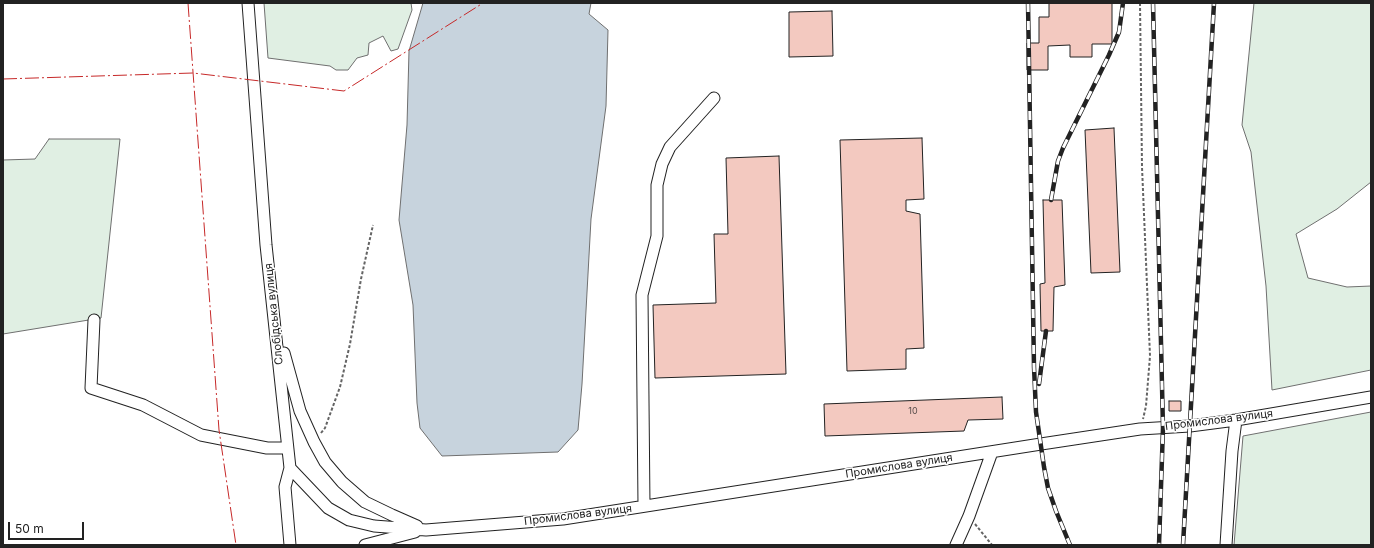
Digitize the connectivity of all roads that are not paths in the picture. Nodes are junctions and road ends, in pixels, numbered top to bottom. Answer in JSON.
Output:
{"nodes":[{"id":1,"x":248,"y":3,"type":"edge"},
{"id":2,"x":714,"y":98,"type":"dead end"},
{"id":3,"x":273,"y":308,"type":"junction"},
{"id":4,"x":94,"y":320,"type":"dead end"},
{"id":5,"x":1371,"y":397,"type":"edge"},
{"id":6,"x":1236,"y":420,"type":"junction"},
{"id":7,"x":287,"y":448,"type":"junction"},
{"id":8,"x":992,"y":452,"type":"junction"},
{"id":9,"x":290,"y":468,"type":"junction"},
{"id":10,"x":644,"y":506,"type":"junction"},
{"id":11,"x":426,"y":530,"type":"junction"},
{"id":12,"x":290,"y":545,"type":"edge"},
{"id":13,"x":365,"y":545,"type":"edge"},
{"id":14,"x":956,"y":545,"type":"edge"},
{"id":15,"x":1226,"y":545,"type":"edge"}],
"edges":[{"from":1,"to":3,"type":"street","name":"Слобідська вулиця"},
{"from":2,"to":10,"type":"street"},
{"from":3,"to":7,"type":"street","name":"Слобідська вулиця"},
{"from":3,"to":11,"type":"street"},
{"from":4,"to":7,"type":"street"},
{"from":5,"to":6,"type":"street","name":"Промислова вулиця"},
{"from":6,"to":8,"type":"street","name":"Промислова вулиця"},
{"from":6,"to":15,"type":"street"},
{"from":7,"to":9,"type":"street","name":"Слобідська вулиця"},
{"from":8,"to":10,"type":"street","name":"Промислова вулиця"},
{"from":8,"to":14,"type":"street"},
{"from":9,"to":11,"type":"street"},
{"from":9,"to":12,"type":"street"},
{"from":10,"to":11,"type":"street","name":"Промислова вулиця"},
{"from":11,"to":13,"type":"street"}]}
